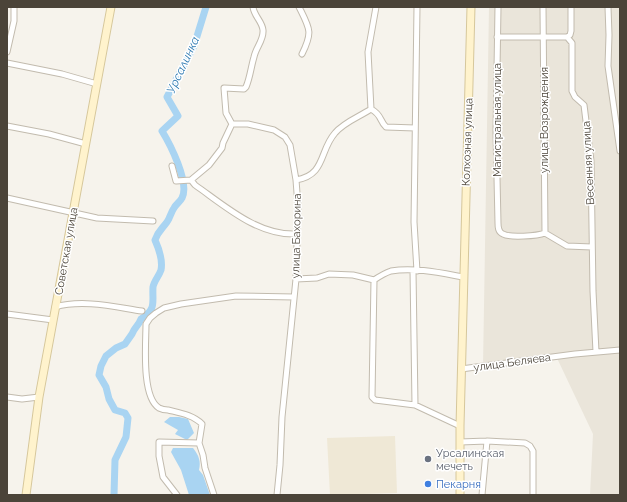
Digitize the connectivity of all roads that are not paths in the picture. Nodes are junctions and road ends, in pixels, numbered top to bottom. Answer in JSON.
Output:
{"nodes":[{"id":1,"x":14,"y":7,"type":"edge"},
{"id":2,"x":111,"y":7,"type":"edge"},
{"id":3,"x":253,"y":7,"type":"edge"},
{"id":4,"x":299,"y":7,"type":"edge"},
{"id":5,"x":376,"y":7,"type":"edge"},
{"id":6,"x":417,"y":7,"type":"edge"},
{"id":7,"x":470,"y":7,"type":"edge"},
{"id":8,"x":498,"y":7,"type":"edge"},
{"id":9,"x":543,"y":7,"type":"edge"},
{"id":10,"x":571,"y":7,"type":"edge"},
{"id":11,"x":608,"y":7,"type":"edge"},
{"id":12,"x":497,"y":37,"type":"junction"},
{"id":13,"x":543,"y":37,"type":"junction"},
{"id":14,"x":567,"y":37,"type":"junction"},
{"id":15,"x":7,"y":52,"type":"edge"},
{"id":16,"x":302,"y":54,"type":"dead end"},
{"id":17,"x":7,"y":63,"type":"edge"},
{"id":18,"x":97,"y":84,"type":"junction"},
{"id":19,"x":371,"y":109,"type":"junction"},
{"id":20,"x":618,"y":123,"type":"edge"},
{"id":21,"x":232,"y":124,"type":"junction"},
{"id":22,"x":7,"y":126,"type":"edge"},
{"id":23,"x":415,"y":128,"type":"junction"},
{"id":24,"x":86,"y":144,"type":"junction"},
{"id":25,"x":620,"y":151,"type":"edge"},
{"id":26,"x":172,"y":166,"type":"dead end"},
{"id":27,"x":191,"y":180,"type":"junction"},
{"id":28,"x":296,"y":180,"type":"junction"},
{"id":29,"x":7,"y":198,"type":"edge"},
{"id":30,"x":73,"y":212,"type":"junction"},
{"id":31,"x":153,"y":221,"type":"dead end"},
{"id":32,"x":297,"y":234,"type":"junction"},
{"id":33,"x":545,"y":234,"type":"junction"},
{"id":34,"x":592,"y":247,"type":"junction"},
{"id":35,"x":415,"y":271,"type":"junction"},
{"id":36,"x":463,"y":277,"type":"junction"},
{"id":37,"x":296,"y":279,"type":"junction"},
{"id":38,"x":374,"y":280,"type":"junction"},
{"id":39,"x":294,"y":297,"type":"junction"},
{"id":40,"x":55,"y":308,"type":"junction"},
{"id":41,"x":142,"y":311,"type":"dead end"},
{"id":42,"x":7,"y":314,"type":"edge"},
{"id":43,"x":52,"y":320,"type":"junction"},
{"id":44,"x":620,"y":350,"type":"edge"},
{"id":45,"x":596,"y":352,"type":"junction"},
{"id":46,"x":461,"y":369,"type":"junction"},
{"id":47,"x":7,"y":397,"type":"edge"},
{"id":48,"x":39,"y":397,"type":"junction"},
{"id":49,"x":415,"y":405,"type":"junction"},
{"id":50,"x":460,"y":426,"type":"junction"},
{"id":51,"x":487,"y":441,"type":"junction"},
{"id":52,"x":460,"y":442,"type":"junction"},
{"id":53,"x":199,"y":443,"type":"junction"},
{"id":54,"x":26,"y":495,"type":"edge"},
{"id":55,"x":177,"y":495,"type":"edge"},
{"id":56,"x":214,"y":495,"type":"edge"},
{"id":57,"x":277,"y":495,"type":"edge"},
{"id":58,"x":460,"y":495,"type":"edge"},
{"id":59,"x":482,"y":495,"type":"edge"},
{"id":60,"x":533,"y":495,"type":"edge"}],
"edges":[{"from":1,"to":15,"type":"street"},
{"from":2,"to":18,"type":"street","name":"Советская улица"},
{"from":3,"to":21,"type":"street"},
{"from":4,"to":16,"type":"street"},
{"from":5,"to":19,"type":"street"},
{"from":6,"to":23,"type":"street"},
{"from":7,"to":36,"type":"street","name":"Колхозная улица"},
{"from":8,"to":12,"type":"street","name":"Магистральная улица"},
{"from":9,"to":13,"type":"street","name":"улица Возрождения"},
{"from":10,"to":14,"type":"street"},
{"from":11,"to":20,"type":"street"},
{"from":12,"to":13,"type":"street"},
{"from":12,"to":33,"type":"street","name":"Магистральная улица"},
{"from":13,"to":14,"type":"street"},
{"from":13,"to":33,"type":"street","name":"улица Возрождения"},
{"from":14,"to":34,"type":"street","name":"Весенняя улица"},
{"from":17,"to":18,"type":"street"},
{"from":18,"to":24,"type":"street","name":"Советская улица"},
{"from":19,"to":23,"type":"street"},
{"from":19,"to":28,"type":"street"},
{"from":20,"to":25,"type":"street"},
{"from":21,"to":27,"type":"street"},
{"from":21,"to":28,"type":"street","name":"улица Бахорина"},
{"from":22,"to":24,"type":"street"},
{"from":23,"to":35,"type":"street"},
{"from":24,"to":30,"type":"street","name":"Советская улица"},
{"from":26,"to":27,"type":"street"},
{"from":27,"to":32,"type":"street"},
{"from":28,"to":32,"type":"street","name":"улица Бахорина"},
{"from":29,"to":30,"type":"street"},
{"from":30,"to":31,"type":"street"},
{"from":30,"to":40,"type":"street","name":"Советская улица"},
{"from":32,"to":37,"type":"street","name":"улица Бахорина"},
{"from":33,"to":34,"type":"street"},
{"from":34,"to":45,"type":"street","name":"Весенняя улица"},
{"from":35,"to":36,"type":"street"},
{"from":35,"to":38,"type":"street"},
{"from":35,"to":49,"type":"street"},
{"from":36,"to":46,"type":"street","name":"Колхозная улица"},
{"from":37,"to":38,"type":"street"},
{"from":37,"to":39,"type":"street","name":"улица Бахорина"},
{"from":38,"to":49,"type":"street"},
{"from":39,"to":53,"type":"street"},
{"from":39,"to":57,"type":"street","name":"улица Бахорина"},
{"from":40,"to":41,"type":"street"},
{"from":40,"to":43,"type":"street","name":"Советская улица"},
{"from":42,"to":43,"type":"street"},
{"from":43,"to":48,"type":"street","name":"Советская улица"},
{"from":44,"to":45,"type":"street","name":"улица Беляева"},
{"from":45,"to":46,"type":"street","name":"улица Беляева"},
{"from":46,"to":50,"type":"street","name":"Колхозная улица"},
{"from":47,"to":48,"type":"street"},
{"from":48,"to":54,"type":"street","name":"Советская улица"},
{"from":49,"to":50,"type":"street"},
{"from":50,"to":52,"type":"street","name":"Колхозная улица"},
{"from":51,"to":52,"type":"street"},
{"from":51,"to":59,"type":"street"},
{"from":51,"to":60,"type":"street"},
{"from":52,"to":58,"type":"street","name":"Колхозная улица"},
{"from":53,"to":55,"type":"street"},
{"from":53,"to":56,"type":"street"}]}
